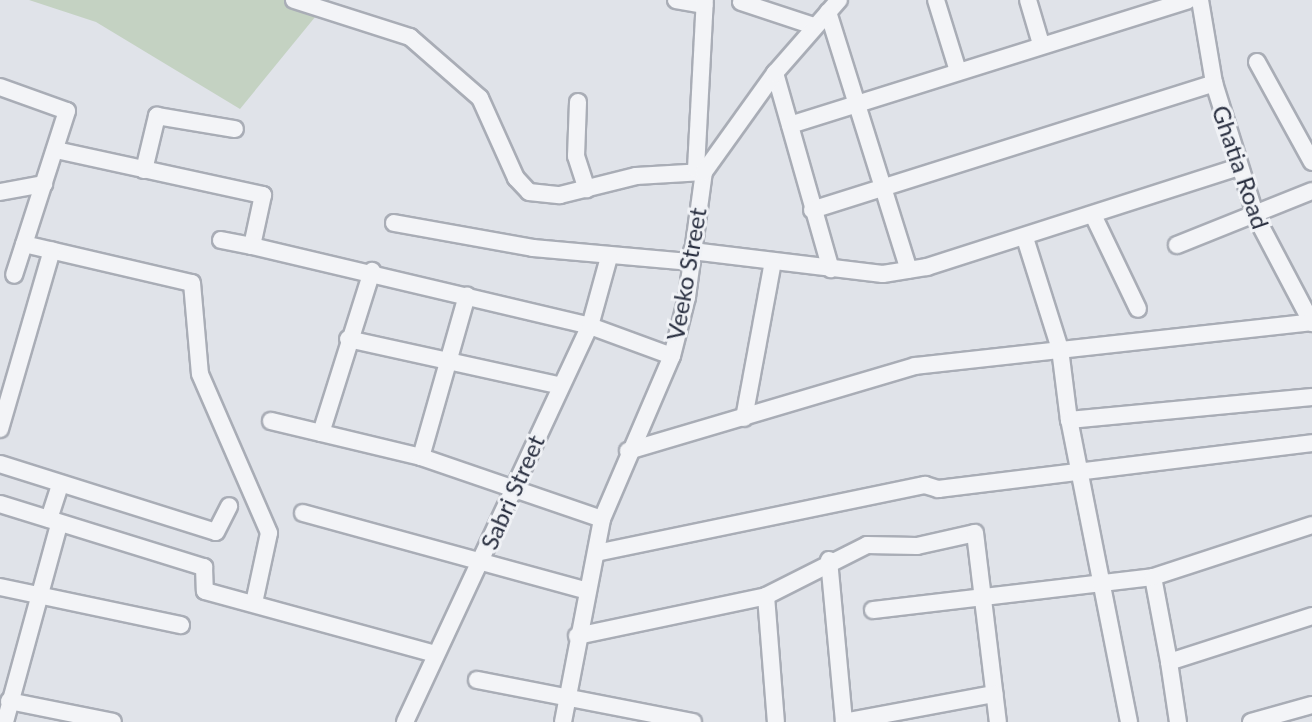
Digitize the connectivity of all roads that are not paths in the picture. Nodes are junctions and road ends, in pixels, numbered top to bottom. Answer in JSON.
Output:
{"nodes":[{"id":1,"x":294,"y":0,"type":"edge"},
{"id":2,"x":676,"y":0,"type":"edge"},
{"id":3,"x":936,"y":0,"type":"edge"},
{"id":4,"x":1028,"y":0,"type":"edge"},
{"id":5,"x":1188,"y":0,"type":"edge"},
{"id":6,"x":1200,"y":0,"type":"edge"},
{"id":7,"x":741,"y":2,"type":"dead end"},
{"id":8,"x":705,"y":3,"type":"edge"},
{"id":9,"x":834,"y":6,"type":"edge"},
{"id":10,"x":814,"y":26,"type":"junction"},
{"id":11,"x":1041,"y":44,"type":"junction"},
{"id":12,"x":1257,"y":62,"type":"dead end"},
{"id":13,"x":958,"y":71,"type":"junction"},
{"id":14,"x":775,"y":73,"type":"junction"},
{"id":15,"x":1214,"y":83,"type":"junction"},
{"id":16,"x":0,"y":87,"type":"edge"},
{"id":17,"x":578,"y":102,"type":"dead end"},
{"id":18,"x":859,"y":102,"type":"junction"},
{"id":19,"x":790,"y":125,"type":"junction"},
{"id":20,"x":235,"y":129,"type":"dead end"},
{"id":21,"x":56,"y":150,"type":"junction"},
{"id":22,"x":1312,"y":162,"type":"edge"},
{"id":23,"x":1239,"y":167,"type":"junction"},
{"id":24,"x":144,"y":170,"type":"junction"},
{"id":25,"x":700,"y":170,"type":"junction"},
{"id":26,"x":44,"y":184,"type":"junction"},
{"id":27,"x":883,"y":187,"type":"junction"},
{"id":28,"x":587,"y":189,"type":"junction"},
{"id":29,"x":1312,"y":191,"type":"edge"},
{"id":30,"x":0,"y":192,"type":"edge"},
{"id":31,"x":812,"y":210,"type":"junction"},
{"id":32,"x":1093,"y":215,"type":"junction"},
{"id":33,"x":1256,"y":217,"type":"junction"},
{"id":34,"x":394,"y":223,"type":"dead end"},
{"id":35,"x":1025,"y":238,"type":"junction"},
{"id":36,"x":221,"y":240,"type":"dead end"},
{"id":37,"x":24,"y":244,"type":"junction"},
{"id":38,"x":1177,"y":245,"type":"dead end"},
{"id":39,"x":252,"y":246,"type":"junction"},
{"id":40,"x":52,"y":250,"type":"junction"},
{"id":41,"x":609,"y":257,"type":"junction"},
{"id":42,"x":691,"y":257,"type":"junction"},
{"id":43,"x":773,"y":262,"type":"junction"},
{"id":44,"x":831,"y":269,"type":"junction"},
{"id":45,"x":909,"y":270,"type":"junction"},
{"id":46,"x":372,"y":271,"type":"junction"},
{"id":47,"x":14,"y":275,"type":"dead end"},
{"id":48,"x":467,"y":295,"type":"junction"},
{"id":49,"x":1138,"y":309,"type":"dead end"},
{"id":50,"x":1312,"y":323,"type":"edge"},
{"id":51,"x":590,"y":326,"type":"junction"},
{"id":52,"x":348,"y":339,"type":"junction"},
{"id":53,"x":1060,"y":349,"type":"junction"},
{"id":54,"x":672,"y":356,"type":"junction"},
{"id":55,"x":448,"y":363,"type":"junction"},
{"id":56,"x":558,"y":385,"type":"junction"},
{"id":57,"x":1312,"y":397,"type":"edge"},
{"id":58,"x":744,"y":418,"type":"junction"},
{"id":59,"x":1069,"y":420,"type":"junction"},
{"id":60,"x":271,"y":421,"type":"dead end"},
{"id":61,"x":0,"y":429,"type":"edge"},
{"id":62,"x":321,"y":433,"type":"junction"},
{"id":63,"x":1312,"y":443,"type":"edge"},
{"id":64,"x":628,"y":451,"type":"junction"},
{"id":65,"x":421,"y":457,"type":"junction"},
{"id":66,"x":0,"y":464,"type":"edge"},
{"id":67,"x":1078,"y":471,"type":"junction"},
{"id":68,"x":60,"y":486,"type":"junction"},
{"id":69,"x":515,"y":487,"type":"junction"},
{"id":70,"x":0,"y":504,"type":"edge"},
{"id":71,"x":229,"y":506,"type":"dead end"},
{"id":72,"x":303,"y":513,"type":"dead end"},
{"id":73,"x":602,"y":519,"type":"junction"},
{"id":74,"x":54,"y":521,"type":"junction"},
{"id":75,"x":1312,"y":525,"type":"edge"},
{"id":76,"x":596,"y":553,"type":"junction"},
{"id":77,"x":482,"y":558,"type":"junction"},
{"id":78,"x":829,"y":560,"type":"junction"},
{"id":79,"x":1153,"y":577,"type":"junction"},
{"id":80,"x":1104,"y":586,"type":"junction"},
{"id":81,"x":0,"y":587,"type":"edge"},
{"id":82,"x":41,"y":591,"type":"junction"},
{"id":83,"x":588,"y":591,"type":"junction"},
{"id":84,"x":766,"y":596,"type":"junction"},
{"id":85,"x":984,"y":601,"type":"junction"},
{"id":86,"x":254,"y":603,"type":"junction"},
{"id":87,"x":873,"y":610,"type":"dead end"},
{"id":88,"x":1312,"y":616,"type":"edge"},
{"id":89,"x":181,"y":625,"type":"dead end"},
{"id":90,"x":577,"y":636,"type":"junction"},
{"id":91,"x":431,"y":653,"type":"junction"},
{"id":92,"x":1169,"y":662,"type":"junction"},
{"id":93,"x":477,"y":680,"type":"dead end"},
{"id":94,"x":994,"y":694,"type":"junction"},
{"id":95,"x":567,"y":699,"type":"junction"},
{"id":96,"x":9,"y":701,"type":"junction"},
{"id":97,"x":1312,"y":705,"type":"edge"},
{"id":98,"x":5,"y":722,"type":"edge"},
{"id":99,"x":113,"y":722,"type":"edge"},
{"id":100,"x":405,"y":722,"type":"edge"},
{"id":101,"x":563,"y":722,"type":"edge"},
{"id":102,"x":693,"y":722,"type":"edge"},
{"id":103,"x":776,"y":722,"type":"edge"},
{"id":104,"x":844,"y":722,"type":"edge"},
{"id":105,"x":998,"y":722,"type":"edge"},
{"id":106,"x":1129,"y":722,"type":"edge"},
{"id":107,"x":1178,"y":722,"type":"edge"},
{"id":108,"x":1254,"y":722,"type":"edge"}],
"edges":[{"from":1,"to":28,"type":"street"},
{"from":2,"to":8,"type":"street"},
{"from":3,"to":13,"type":"street"},
{"from":4,"to":11,"type":"street"},
{"from":5,"to":11,"type":"street"},
{"from":6,"to":15,"type":"street","name":"Ghatia Road"},
{"from":7,"to":10,"type":"street"},
{"from":8,"to":25,"type":"street"},
{"from":9,"to":10,"type":"street","name":"Veeko Street"},
{"from":9,"to":18,"type":"street"},
{"from":10,"to":14,"type":"street","name":"Veeko Street"},
{"from":11,"to":13,"type":"street"},
{"from":12,"to":22,"type":"street"},
{"from":13,"to":18,"type":"street"},
{"from":14,"to":19,"type":"street"},
{"from":14,"to":25,"type":"street","name":"Veeko Street"},
{"from":15,"to":23,"type":"street","name":"Ghatia Road"},
{"from":15,"to":27,"type":"street"},
{"from":16,"to":21,"type":"street"},
{"from":17,"to":28,"type":"street"},
{"from":18,"to":19,"type":"street"},
{"from":18,"to":27,"type":"street"},
{"from":19,"to":31,"type":"street"},
{"from":20,"to":24,"type":"street"},
{"from":21,"to":24,"type":"street"},
{"from":21,"to":26,"type":"street"},
{"from":23,"to":32,"type":"street"},
{"from":23,"to":33,"type":"street","name":"Ghatia Road"},
{"from":24,"to":39,"type":"street"},
{"from":25,"to":28,"type":"street"},
{"from":25,"to":42,"type":"street","name":"Veeko Street"},
{"from":26,"to":30,"type":"street"},
{"from":26,"to":37,"type":"street"},
{"from":27,"to":31,"type":"street"},
{"from":27,"to":45,"type":"street"},
{"from":29,"to":33,"type":"street"},
{"from":31,"to":44,"type":"street"},
{"from":32,"to":35,"type":"street"},
{"from":32,"to":49,"type":"street"},
{"from":33,"to":38,"type":"street"},
{"from":33,"to":50,"type":"street","name":"Ghatia Road"},
{"from":34,"to":41,"type":"street"},
{"from":35,"to":45,"type":"street"},
{"from":35,"to":53,"type":"street"},
{"from":36,"to":39,"type":"street"},
{"from":37,"to":40,"type":"street"},
{"from":37,"to":47,"type":"street"},
{"from":39,"to":46,"type":"street"},
{"from":40,"to":61,"type":"street"},
{"from":40,"to":86,"type":"street"},
{"from":41,"to":42,"type":"street"},
{"from":41,"to":51,"type":"street","name":"Sabri Street"},
{"from":42,"to":43,"type":"street"},
{"from":42,"to":54,"type":"street","name":"Veeko Street"},
{"from":43,"to":44,"type":"street"},
{"from":43,"to":58,"type":"street"},
{"from":44,"to":45,"type":"street"},
{"from":46,"to":48,"type":"street"},
{"from":46,"to":52,"type":"street"},
{"from":48,"to":51,"type":"street"},
{"from":48,"to":55,"type":"street"},
{"from":50,"to":53,"type":"street"},
{"from":51,"to":54,"type":"street"},
{"from":51,"to":56,"type":"street","name":"Sabri Street"},
{"from":52,"to":55,"type":"street"},
{"from":52,"to":62,"type":"street"},
{"from":53,"to":58,"type":"street"},
{"from":53,"to":59,"type":"street"},
{"from":54,"to":64,"type":"street","name":"Veeko Street"},
{"from":55,"to":56,"type":"street"},
{"from":55,"to":65,"type":"street"},
{"from":56,"to":69,"type":"street","name":"Sabri Street"},
{"from":57,"to":59,"type":"street"},
{"from":58,"to":64,"type":"street"},
{"from":59,"to":67,"type":"street"},
{"from":60,"to":62,"type":"street"},
{"from":62,"to":65,"type":"street"},
{"from":63,"to":67,"type":"street"},
{"from":64,"to":73,"type":"street","name":"Veeko Street"},
{"from":65,"to":69,"type":"street"},
{"from":66,"to":68,"type":"street"},
{"from":67,"to":76,"type":"street"},
{"from":67,"to":80,"type":"street"},
{"from":68,"to":71,"type":"street"},
{"from":68,"to":74,"type":"street"},
{"from":69,"to":73,"type":"street"},
{"from":69,"to":77,"type":"street","name":"Sabri Street"},
{"from":70,"to":74,"type":"street"},
{"from":72,"to":77,"type":"street"},
{"from":73,"to":76,"type":"street","name":"Veeko Street"},
{"from":74,"to":82,"type":"street"},
{"from":74,"to":86,"type":"street"},
{"from":75,"to":79,"type":"street"},
{"from":76,"to":83,"type":"street","name":"Veeko Street"},
{"from":77,"to":83,"type":"street"},
{"from":77,"to":91,"type":"street","name":"Sabri Street"},
{"from":78,"to":84,"type":"street"},
{"from":78,"to":85,"type":"street"},
{"from":78,"to":104,"type":"street"},
{"from":79,"to":80,"type":"street"},
{"from":79,"to":92,"type":"street"},
{"from":80,"to":85,"type":"street"},
{"from":80,"to":106,"type":"street"},
{"from":81,"to":82,"type":"street"},
{"from":82,"to":89,"type":"street"},
{"from":82,"to":96,"type":"street"},
{"from":83,"to":90,"type":"street","name":"Veeko Street"},
{"from":84,"to":90,"type":"street"},
{"from":84,"to":103,"type":"street"},
{"from":85,"to":87,"type":"street"},
{"from":85,"to":94,"type":"street"},
{"from":86,"to":91,"type":"street"},
{"from":88,"to":92,"type":"street"},
{"from":90,"to":95,"type":"street","name":"Veeko Street"},
{"from":91,"to":100,"type":"street","name":"Sabri Street"},
{"from":92,"to":107,"type":"street"},
{"from":93,"to":95,"type":"street"},
{"from":94,"to":104,"type":"street"},
{"from":94,"to":105,"type":"street"},
{"from":95,"to":101,"type":"street","name":"Veeko Street"},
{"from":95,"to":102,"type":"street"},
{"from":96,"to":98,"type":"street"},
{"from":96,"to":99,"type":"street"},
{"from":97,"to":108,"type":"street"}]}
